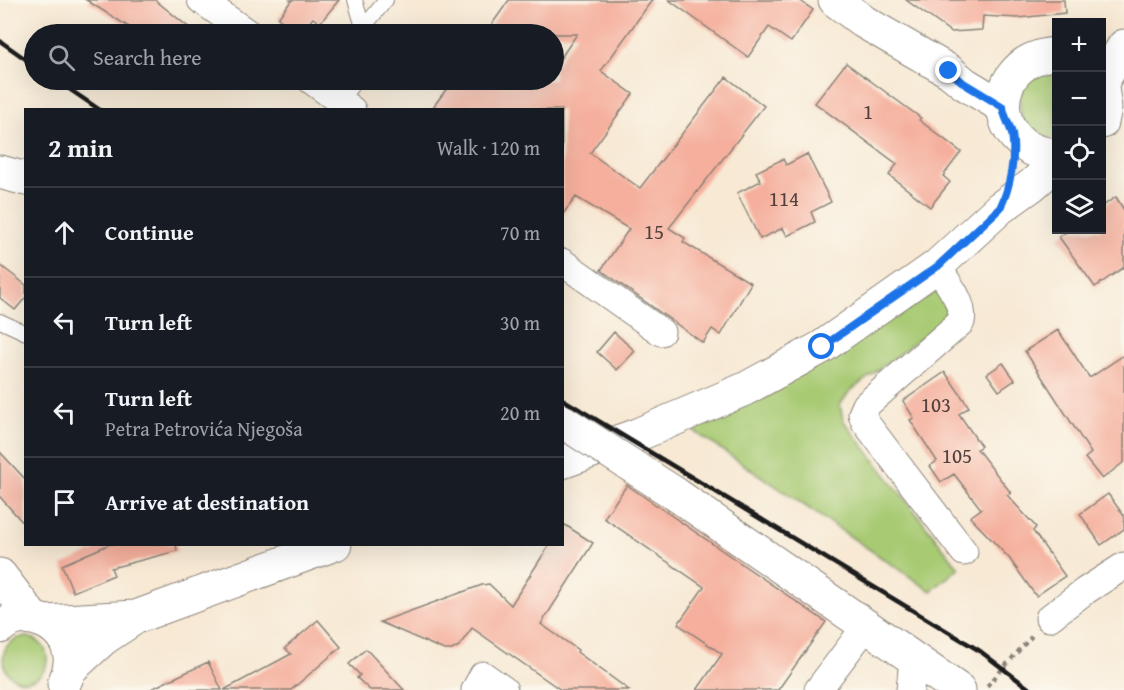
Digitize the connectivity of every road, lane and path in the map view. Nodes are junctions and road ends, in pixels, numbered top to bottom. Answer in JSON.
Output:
{"nodes":[{"id":1,"x":201,"y":0,"type":"edge"},
{"id":2,"x":355,"y":0,"type":"edge"},
{"id":3,"x":386,"y":0,"type":"edge"},
{"id":4,"x":835,"y":0,"type":"edge"},
{"id":5,"x":235,"y":24,"type":"edge"},
{"id":6,"x":363,"y":24,"type":"edge"},
{"id":7,"x":370,"y":24,"type":"edge"},
{"id":8,"x":1124,"y":27,"type":"edge"},
{"id":9,"x":1106,"y":36,"type":"edge"},
{"id":10,"x":1124,"y":45,"type":"edge"},
{"id":11,"x":1041,"y":58,"type":"edge"},
{"id":12,"x":949,"y":71,"type":"junction"},
{"id":13,"x":1106,"y":74,"type":"edge"},
{"id":14,"x":1106,"y":89,"type":"edge"},
{"id":15,"x":325,"y":90,"type":"edge"},
{"id":16,"x":352,"y":90,"type":"edge"},
{"id":17,"x":1124,"y":91,"type":"edge"},
{"id":18,"x":346,"y":105,"type":"edge"},
{"id":19,"x":1007,"y":120,"type":"junction"},
{"id":20,"x":1124,"y":122,"type":"edge"},
{"id":21,"x":1106,"y":127,"type":"edge"},
{"id":22,"x":1052,"y":155,"type":"edge"},
{"id":23,"x":1052,"y":168,"type":"edge"},
{"id":24,"x":0,"y":172,"type":"edge"},
{"id":25,"x":24,"y":178,"type":"edge"},
{"id":26,"x":1000,"y":208,"type":"junction"},
{"id":27,"x":564,"y":263,"type":"edge"},
{"id":28,"x":938,"y":266,"type":"junction"},
{"id":29,"x":0,"y":321,"type":"edge"},
{"id":30,"x":24,"y":332,"type":"edge"},
{"id":31,"x":661,"y":332,"type":"dead end"},
{"id":32,"x":564,"y":422,"type":"edge"},
{"id":33,"x":564,"y":461,"type":"edge"},
{"id":34,"x":330,"y":546,"type":"edge"},
{"id":35,"x":964,"y":552,"type":"dead end"},
{"id":36,"x":1124,"y":566,"type":"edge"},
{"id":37,"x":0,"y":575,"type":"edge"},
{"id":38,"x":136,"y":617,"type":"junction"},
{"id":39,"x":1049,"y":618,"type":"joint"},
{"id":40,"x":40,"y":620,"type":"junction"},
{"id":41,"x":867,"y":626,"type":"junction"},
{"id":42,"x":0,"y":627,"type":"edge"},
{"id":43,"x":912,"y":675,"type":"edge"},
{"id":44,"x":64,"y":680,"type":"edge"},
{"id":45,"x":479,"y":682,"type":"edge"},
{"id":46,"x":955,"y":687,"type":"edge"},
{"id":47,"x":504,"y":690,"type":"edge"},
{"id":48,"x":818,"y":690,"type":"edge"},
{"id":49,"x":984,"y":690,"type":"edge"}],
"edges":[{"from":1,"to":5,"type":"street"},
{"from":2,"to":6,"type":"lane"},
{"from":3,"to":7,"type":"lane"},
{"from":4,"to":12,"type":"main road"},
{"from":8,"to":9,"type":"main road"},
{"from":10,"to":13,"type":"main road"},
{"from":11,"to":12,"type":"main road"},
{"from":11,"to":19,"type":"main road"},
{"from":12,"to":19,"type":"main road"},
{"from":14,"to":17,"type":"street"},
{"from":15,"to":18,"type":"street"},
{"from":16,"to":18,"type":"lane"},
{"from":19,"to":22,"type":"main road"},
{"from":19,"to":26,"type":"main road"},
{"from":20,"to":21,"type":"street"},
{"from":23,"to":26,"type":"main road"},
{"from":24,"to":25,"type":"main road"},
{"from":26,"to":28,"type":"main road"},
{"from":27,"to":31,"type":"street"},
{"from":28,"to":33,"type":"main road"},
{"from":28,"to":35,"type":"street"},
{"from":29,"to":30,"type":"lane"},
{"from":32,"to":41,"type":"main road","bridge":true},
{"from":34,"to":38,"type":"main road"},
{"from":36,"to":39,"type":"street"},
{"from":37,"to":40,"type":"main road"},
{"from":38,"to":40,"type":"main road"},
{"from":38,"to":44,"type":"main road"},
{"from":39,"to":49,"type":"path"},
{"from":40,"to":42,"type":"main road"},
{"from":40,"to":44,"type":"main road"},
{"from":41,"to":43,"type":"main road"},
{"from":41,"to":48,"type":"street"},
{"from":43,"to":46,"type":"main road"},
{"from":45,"to":47,"type":"street"}]}
